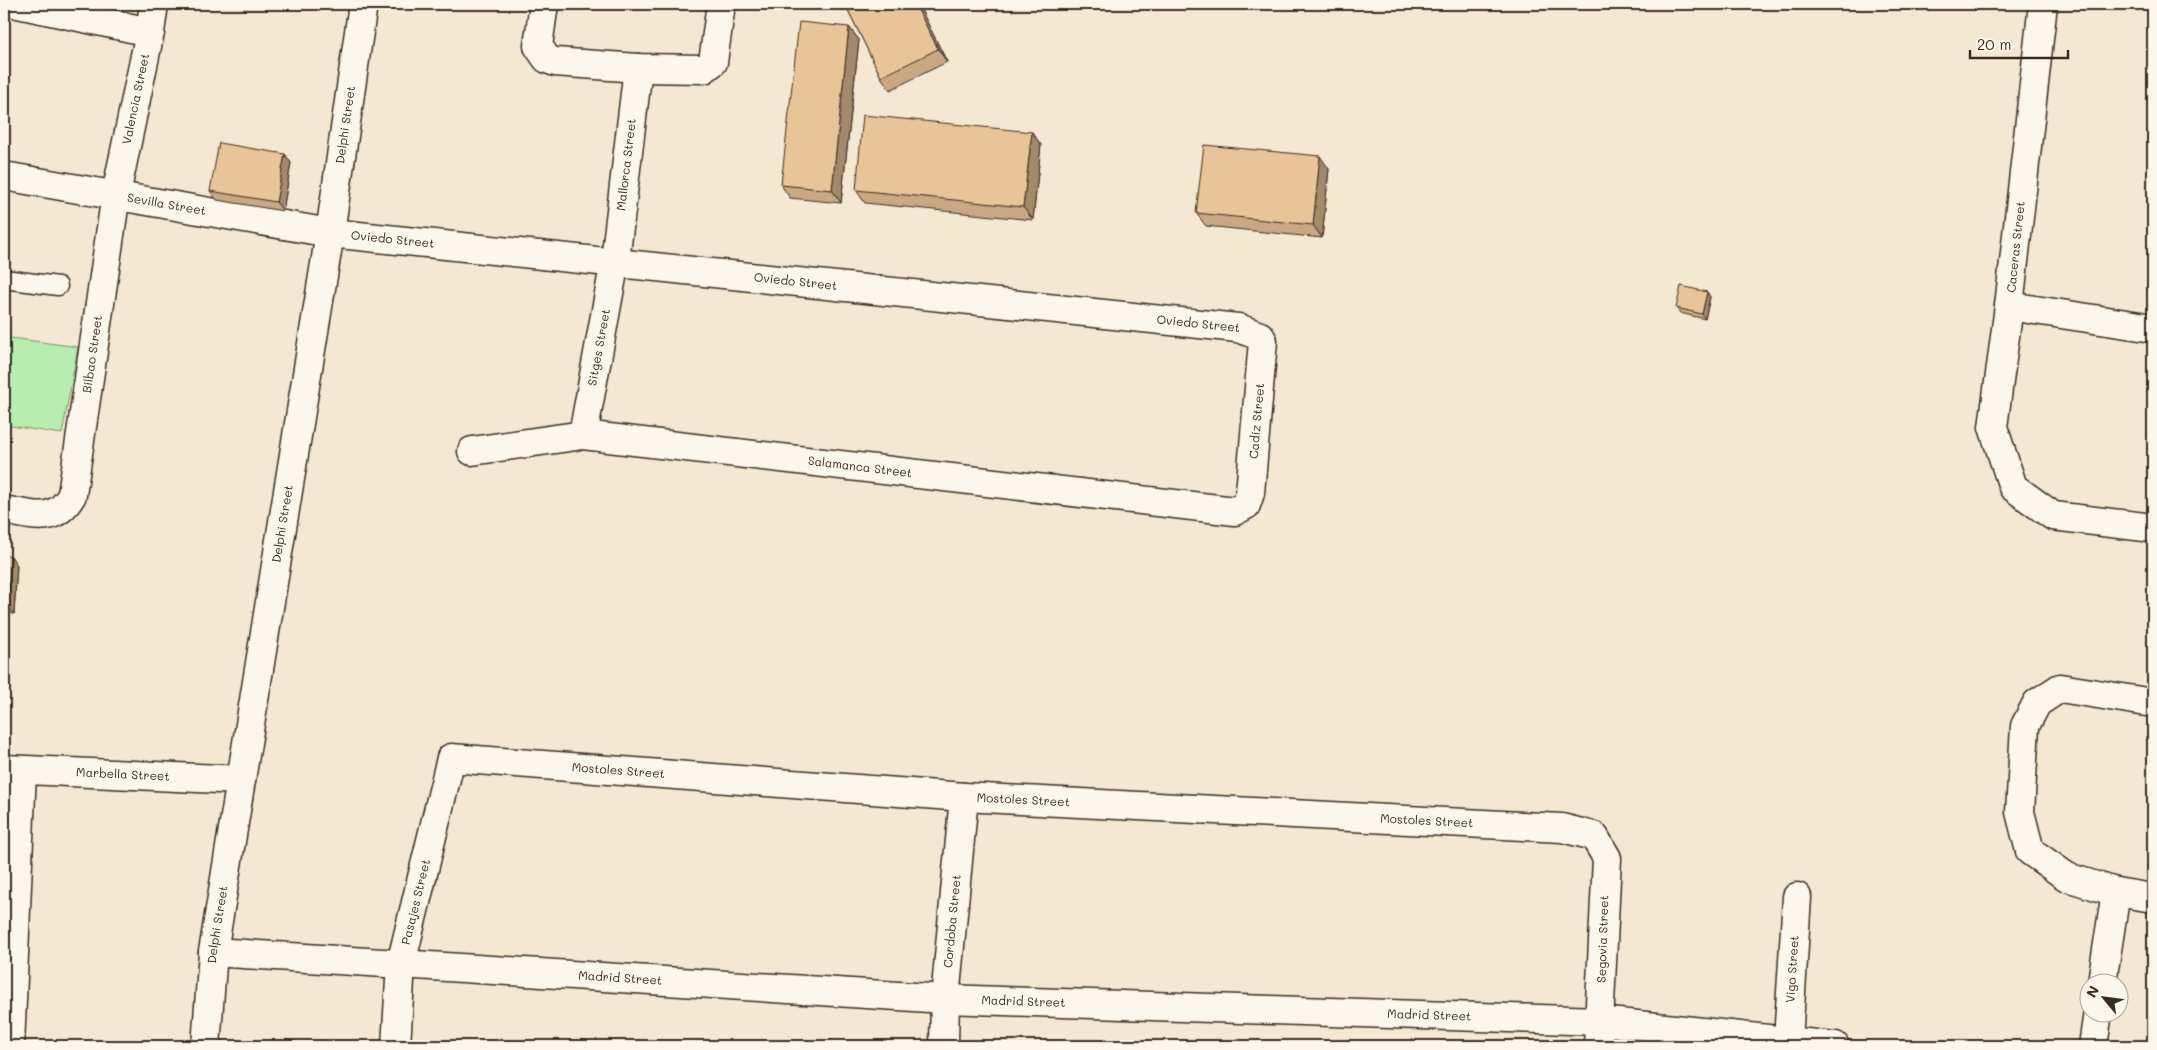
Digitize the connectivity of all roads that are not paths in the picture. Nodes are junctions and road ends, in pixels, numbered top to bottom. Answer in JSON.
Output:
{"nodes":[{"id":1,"x":18,"y":4,"type":"edge"},
{"id":2,"x":154,"y":4,"type":"edge"},
{"id":3,"x":363,"y":4,"type":"edge"},
{"id":4,"x":544,"y":4,"type":"edge"},
{"id":5,"x":721,"y":4,"type":"edge"},
{"id":6,"x":2043,"y":4,"type":"edge"},
{"id":7,"x":150,"y":32,"type":"junction"},
{"id":8,"x":638,"y":68,"type":"junction"},
{"id":9,"x":4,"y":176,"type":"edge"},
{"id":10,"x":116,"y":194,"type":"junction"},
{"id":11,"x":330,"y":233,"type":"junction"},
{"id":12,"x":615,"y":261,"type":"junction"},
{"id":13,"x":4,"y":278,"type":"edge"},
{"id":14,"x":58,"y":286,"type":"dead end"},
{"id":15,"x":2009,"y":306,"type":"junction"},
{"id":16,"x":2153,"y":328,"type":"edge"},
{"id":17,"x":1260,"y":336,"type":"joint"},
{"id":18,"x":583,"y":435,"type":"junction"},
{"id":19,"x":472,"y":451,"type":"dead end"},
{"id":20,"x":1246,"y":505,"type":"joint"},
{"id":21,"x":4,"y":510,"type":"edge"},
{"id":22,"x":2153,"y":528,"type":"edge"},
{"id":23,"x":2153,"y":703,"type":"edge"},
{"id":24,"x":451,"y":758,"type":"joint"},
{"id":25,"x":13,"y":770,"type":"edge"},
{"id":26,"x":241,"y":780,"type":"junction"},
{"id":27,"x":964,"y":797,"type":"junction"},
{"id":28,"x":1594,"y":836,"type":"joint"},
{"id":29,"x":2116,"y":892,"type":"junction"},
{"id":30,"x":1797,"y":898,"type":"dead end"},
{"id":31,"x":2153,"y":898,"type":"edge"},
{"id":32,"x":213,"y":952,"type":"junction"},
{"id":33,"x":401,"y":964,"type":"junction"},
{"id":34,"x":2104,"y":972,"type":"edge"},
{"id":35,"x":945,"y":999,"type":"junction"},
{"id":36,"x":2097,"y":1022,"type":"edge"},
{"id":37,"x":1599,"y":1034,"type":"edge"},
{"id":38,"x":1788,"y":1040,"type":"junction"},
{"id":39,"x":10,"y":1046,"type":"edge"},
{"id":40,"x":206,"y":1046,"type":"edge"},
{"id":41,"x":396,"y":1046,"type":"edge"},
{"id":42,"x":944,"y":1046,"type":"edge"},
{"id":43,"x":1835,"y":1046,"type":"edge"},
{"id":44,"x":2093,"y":1046,"type":"edge"}],
"edges":[{"from":1,"to":7,"type":"street"},
{"from":2,"to":7,"type":"street","name":"Valencia Street"},
{"from":3,"to":11,"type":"street","name":"Delphi Street"},
{"from":4,"to":8,"type":"street"},
{"from":5,"to":8,"type":"street"},
{"from":6,"to":15,"type":"street","name":"Caceras Street"},
{"from":7,"to":10,"type":"street","name":"Valencia Street"},
{"from":8,"to":12,"type":"street","name":"Mallorca Street"},
{"from":9,"to":10,"type":"street","name":"Sevilla Street"},
{"from":10,"to":11,"type":"street","name":"Sevilla Street"},
{"from":10,"to":21,"type":"street","name":"Bilbao Street"},
{"from":11,"to":12,"type":"street","name":"Oviedo Street"},
{"from":11,"to":26,"type":"street","name":"Delphi Street"},
{"from":12,"to":17,"type":"street","name":"Oviedo Street"},
{"from":12,"to":18,"type":"street","name":"Sitges Street"},
{"from":13,"to":14,"type":"lane"},
{"from":15,"to":16,"type":"street"},
{"from":15,"to":22,"type":"street","name":"Caceras Street"},
{"from":17,"to":20,"type":"street","name":"Cadiz Street"},
{"from":18,"to":19,"type":"street","name":"Salamanca Street"},
{"from":18,"to":20,"type":"street","name":"Salamanca Street"},
{"from":23,"to":29,"type":"street"},
{"from":24,"to":27,"type":"street","name":"Mostoles Street"},
{"from":24,"to":33,"type":"street","name":"Pasajes Street"},
{"from":25,"to":26,"type":"street","name":"Marbella Street"},
{"from":25,"to":39,"type":"street"},
{"from":26,"to":32,"type":"street","name":"Delphi Street"},
{"from":27,"to":28,"type":"street","name":"Mostoles Street"},
{"from":27,"to":35,"type":"street","name":"Cordoba Street"},
{"from":28,"to":37,"type":"street","name":"Segovia Street"},
{"from":29,"to":31,"type":"street"},
{"from":29,"to":34,"type":"street"},
{"from":30,"to":38,"type":"street","name":"Vigo Street"},
{"from":32,"to":33,"type":"street","name":"Madrid Street"},
{"from":32,"to":40,"type":"street","name":"Delphi Street"},
{"from":33,"to":35,"type":"street","name":"Madrid Street"},
{"from":33,"to":41,"type":"street","name":"Pasajes Street"},
{"from":35,"to":37,"type":"street","name":"Madrid Street"},
{"from":35,"to":42,"type":"street","name":"Cordoba Street"},
{"from":36,"to":44,"type":"street"},
{"from":37,"to":38,"type":"street","name":"Madrid Street"},
{"from":38,"to":43,"type":"street","name":"Madrid Street"}]}
